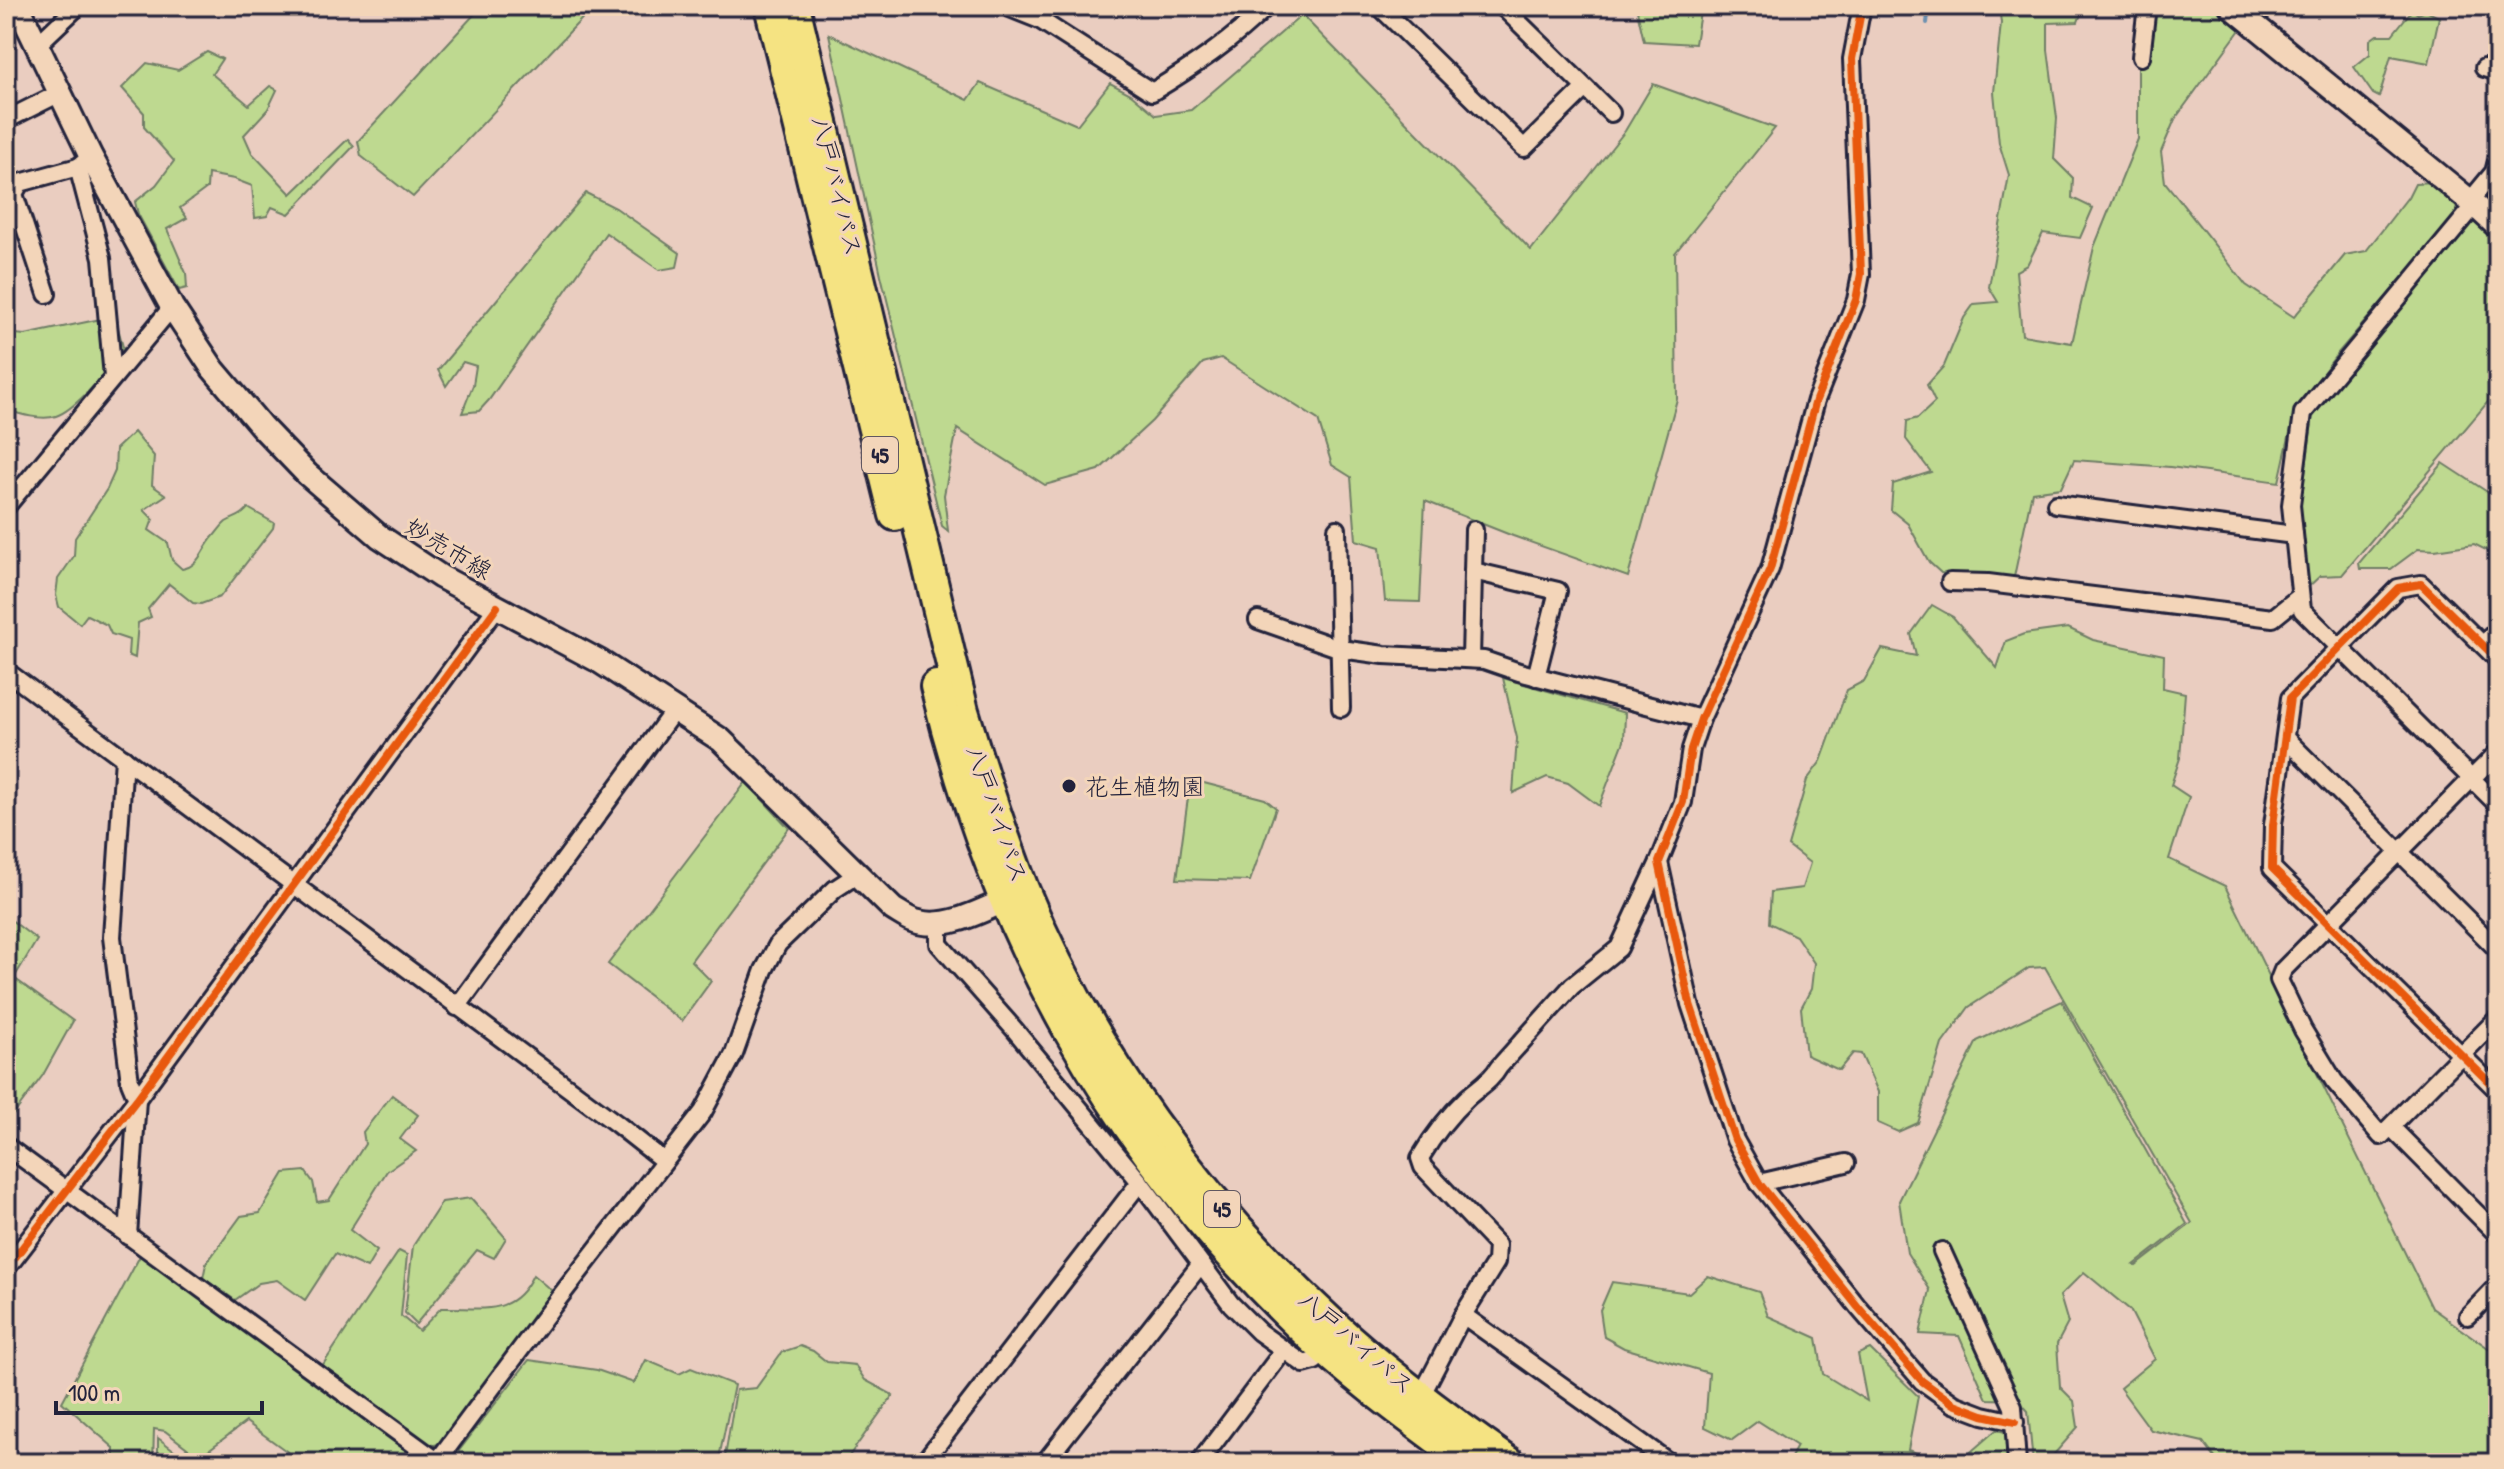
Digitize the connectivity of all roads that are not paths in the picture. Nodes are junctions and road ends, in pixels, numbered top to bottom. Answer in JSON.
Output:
{"nodes":[{"id":1,"x":18,"y":6,"type":"edge"},
{"id":2,"x":78,"y":6,"type":"edge"},
{"id":3,"x":770,"y":6,"type":"edge"},
{"id":4,"x":794,"y":6,"type":"edge"},
{"id":5,"x":1005,"y":6,"type":"edge"},
{"id":6,"x":1267,"y":6,"type":"edge"},
{"id":7,"x":1379,"y":6,"type":"edge"},
{"id":8,"x":1502,"y":6,"type":"edge"},
{"id":9,"x":1862,"y":6,"type":"edge"},
{"id":10,"x":2147,"y":6,"type":"edge"},
{"id":11,"x":2231,"y":6,"type":"edge"},
{"id":12,"x":37,"y":45,"type":"junction"},
{"id":13,"x":2141,"y":57,"type":"dead end"},
{"id":14,"x":1585,"y":88,"type":"junction"},
{"id":15,"x":60,"y":93,"type":"junction"},
{"id":16,"x":1611,"y":113,"type":"dead end"},
{"id":17,"x":6,"y":120,"type":"edge"},
{"id":18,"x":2498,"y":157,"type":"edge"},
{"id":19,"x":84,"y":162,"type":"junction"},
{"id":20,"x":2472,"y":203,"type":"junction"},
{"id":21,"x":2498,"y":227,"type":"edge"},
{"id":22,"x":47,"y":294,"type":"dead end"},
{"id":23,"x":172,"y":307,"type":"junction"},
{"id":24,"x":113,"y":377,"type":"junction"},
{"id":25,"x":2056,"y":504,"type":"dead end"},
{"id":26,"x":6,"y":507,"type":"edge"},
{"id":27,"x":1337,"y":529,"type":"dead end"},
{"id":28,"x":1474,"y":530,"type":"dead end"},
{"id":29,"x":2294,"y":535,"type":"junction"},
{"id":30,"x":1473,"y":571,"type":"junction"},
{"id":31,"x":1950,"y":582,"type":"dead end"},
{"id":32,"x":2299,"y":597,"type":"junction"},
{"id":33,"x":497,"y":607,"type":"junction"},
{"id":34,"x":1258,"y":620,"type":"dead end"},
{"id":35,"x":2498,"y":629,"type":"edge"},
{"id":36,"x":2483,"y":645,"type":"junction"},
{"id":37,"x":2339,"y":647,"type":"junction"},
{"id":38,"x":1341,"y":649,"type":"junction"},
{"id":39,"x":1471,"y":659,"type":"junction"},
{"id":40,"x":2498,"y":660,"type":"edge"},
{"id":41,"x":6,"y":671,"type":"edge"},
{"id":42,"x":1536,"y":677,"type":"junction"},
{"id":43,"x":1341,"y":708,"type":"dead end"},
{"id":44,"x":675,"y":709,"type":"junction"},
{"id":45,"x":1701,"y":719,"type":"junction"},
{"id":46,"x":2286,"y":739,"type":"junction"},
{"id":47,"x":2498,"y":752,"type":"edge"},
{"id":48,"x":124,"y":758,"type":"junction"},
{"id":49,"x":2471,"y":778,"type":"junction"},
{"id":50,"x":2498,"y":805,"type":"edge"},
{"id":51,"x":2399,"y":852,"type":"junction"},
{"id":52,"x":1659,"y":862,"type":"junction"},
{"id":53,"x":858,"y":874,"type":"junction"},
{"id":54,"x":294,"y":885,"type":"junction"},
{"id":55,"x":1014,"y":896,"type":"junction"},
{"id":56,"x":939,"y":923,"type":"junction"},
{"id":57,"x":2329,"y":923,"type":"junction"},
{"id":58,"x":2498,"y":950,"type":"edge"},
{"id":59,"x":457,"y":1007,"type":"junction"},
{"id":60,"x":2498,"y":1018,"type":"edge"},
{"id":61,"x":2462,"y":1055,"type":"junction"},
{"id":62,"x":2498,"y":1091,"type":"edge"},
{"id":63,"x":137,"y":1099,"type":"junction"},
{"id":64,"x":2391,"y":1127,"type":"junction"},
{"id":65,"x":6,"y":1146,"type":"edge"},
{"id":66,"x":664,"y":1161,"type":"junction"},
{"id":67,"x":1846,"y":1163,"type":"dead end"},
{"id":68,"x":1140,"y":1182,"type":"junction"},
{"id":69,"x":1759,"y":1183,"type":"junction"},
{"id":70,"x":66,"y":1190,"type":"junction"},
{"id":71,"x":2498,"y":1235,"type":"edge"},
{"id":72,"x":128,"y":1236,"type":"junction"},
{"id":73,"x":1942,"y":1251,"type":"dead end"},
{"id":74,"x":1201,"y":1264,"type":"junction"},
{"id":75,"x":6,"y":1269,"type":"edge"},
{"id":76,"x":2498,"y":1285,"type":"edge"},
{"id":77,"x":1463,"y":1315,"type":"junction"},
{"id":78,"x":2468,"y":1316,"type":"dead end"},
{"id":79,"x":1325,"y":1349,"type":"junction"},
{"id":80,"x":1284,"y":1350,"type":"junction"},
{"id":81,"x":1420,"y":1398,"type":"junction"},
{"id":82,"x":2015,"y":1422,"type":"junction"},
{"id":83,"x":437,"y":1462,"type":"edge"},
{"id":84,"x":1501,"y":1462,"type":"edge"},
{"id":85,"x":923,"y":1463,"type":"edge"},
{"id":86,"x":1044,"y":1463,"type":"edge"},
{"id":87,"x":1199,"y":1463,"type":"edge"},
{"id":88,"x":1470,"y":1463,"type":"edge"},
{"id":89,"x":1670,"y":1463,"type":"edge"},
{"id":90,"x":2017,"y":1463,"type":"edge"}],
"edges":[{"from":1,"to":12,"type":"main road","name":"妙売市線"},
{"from":2,"to":12,"type":"street"},
{"from":3,"to":55,"type":"highway","name":"八戸バイパス","number":"45"},
{"from":4,"to":55,"type":"highway","name":"八戸バイパス","number":"45"},
{"from":5,"to":6,"type":"street"},
{"from":7,"to":14,"type":"street"},
{"from":8,"to":14,"type":"street"},
{"from":9,"to":45,"type":"street"},
{"from":10,"to":13,"type":"street"},
{"from":11,"to":20,"type":"main road"},
{"from":12,"to":15,"type":"main road","name":"妙売市線"},
{"from":14,"to":16,"type":"street"},
{"from":15,"to":17,"type":"street"},
{"from":15,"to":19,"type":"main road","name":"妙売市線"},
{"from":18,"to":20,"type":"street"},
{"from":19,"to":22,"type":"street"},
{"from":19,"to":23,"type":"main road","name":"妙売市線"},
{"from":19,"to":24,"type":"street"},
{"from":20,"to":21,"type":"main road"},
{"from":20,"to":29,"type":"street"},
{"from":23,"to":24,"type":"street"},
{"from":23,"to":33,"type":"main road","name":"妙売市線"},
{"from":24,"to":26,"type":"street"},
{"from":25,"to":29,"type":"street"},
{"from":27,"to":38,"type":"street"},
{"from":28,"to":30,"type":"street"},
{"from":29,"to":32,"type":"street"},
{"from":30,"to":39,"type":"street"},
{"from":30,"to":42,"type":"street"},
{"from":31,"to":32,"type":"street"},
{"from":32,"to":37,"type":"street"},
{"from":33,"to":44,"type":"main road","name":"妙売市線"},
{"from":33,"to":54,"type":"street"},
{"from":34,"to":38,"type":"street"},
{"from":35,"to":36,"type":"street"},
{"from":36,"to":37,"type":"street"},
{"from":36,"to":40,"type":"street"},
{"from":37,"to":46,"type":"street"},
{"from":37,"to":49,"type":"street"},
{"from":38,"to":39,"type":"street"},
{"from":38,"to":43,"type":"street"},
{"from":39,"to":42,"type":"street"},
{"from":41,"to":48,"type":"street"},
{"from":42,"to":45,"type":"street"},
{"from":44,"to":53,"type":"main road","name":"妙売市線"},
{"from":44,"to":59,"type":"street"},
{"from":45,"to":52,"type":"street"},
{"from":46,"to":51,"type":"street"},
{"from":46,"to":57,"type":"street"},
{"from":47,"to":49,"type":"street"},
{"from":48,"to":54,"type":"street"},
{"from":48,"to":63,"type":"street"},
{"from":49,"to":50,"type":"street"},
{"from":49,"to":51,"type":"street"},
{"from":51,"to":57,"type":"street"},
{"from":51,"to":58,"type":"street"},
{"from":52,"to":69,"type":"street"},
{"from":52,"to":77,"type":"street"},
{"from":53,"to":56,"type":"main road","name":"妙売市線"},
{"from":53,"to":66,"type":"street"},
{"from":54,"to":59,"type":"street"},
{"from":54,"to":63,"type":"street"},
{"from":55,"to":56,"type":"main road"},
{"from":55,"to":79,"type":"highway","name":"八戸バイパス","number":"45"},
{"from":55,"to":81,"type":"highway","name":"八戸バイパス","number":"45"},
{"from":56,"to":68,"type":"street"},
{"from":57,"to":61,"type":"street"},
{"from":57,"to":64,"type":"street"},
{"from":59,"to":66,"type":"street"},
{"from":60,"to":61,"type":"street"},
{"from":61,"to":62,"type":"street"},
{"from":61,"to":64,"type":"street"},
{"from":63,"to":70,"type":"street"},
{"from":63,"to":72,"type":"street"},
{"from":64,"to":71,"type":"street"},
{"from":65,"to":70,"type":"street"},
{"from":66,"to":83,"type":"street"},
{"from":67,"to":69,"type":"street"},
{"from":68,"to":74,"type":"street"},
{"from":68,"to":85,"type":"street"},
{"from":69,"to":82,"type":"street"},
{"from":70,"to":72,"type":"street"},
{"from":70,"to":75,"type":"street"},
{"from":72,"to":83,"type":"street"},
{"from":73,"to":82,"type":"street"},
{"from":74,"to":80,"type":"street"},
{"from":74,"to":86,"type":"street"},
{"from":76,"to":78,"type":"street"},
{"from":77,"to":81,"type":"street"},
{"from":77,"to":89,"type":"street"},
{"from":79,"to":80,"type":"street"},
{"from":79,"to":88,"type":"highway","name":"八戸バイパス","number":"45"},
{"from":80,"to":87,"type":"street"},
{"from":81,"to":84,"type":"highway","name":"八戸バイパス","number":"45"},
{"from":82,"to":90,"type":"street"}]}
